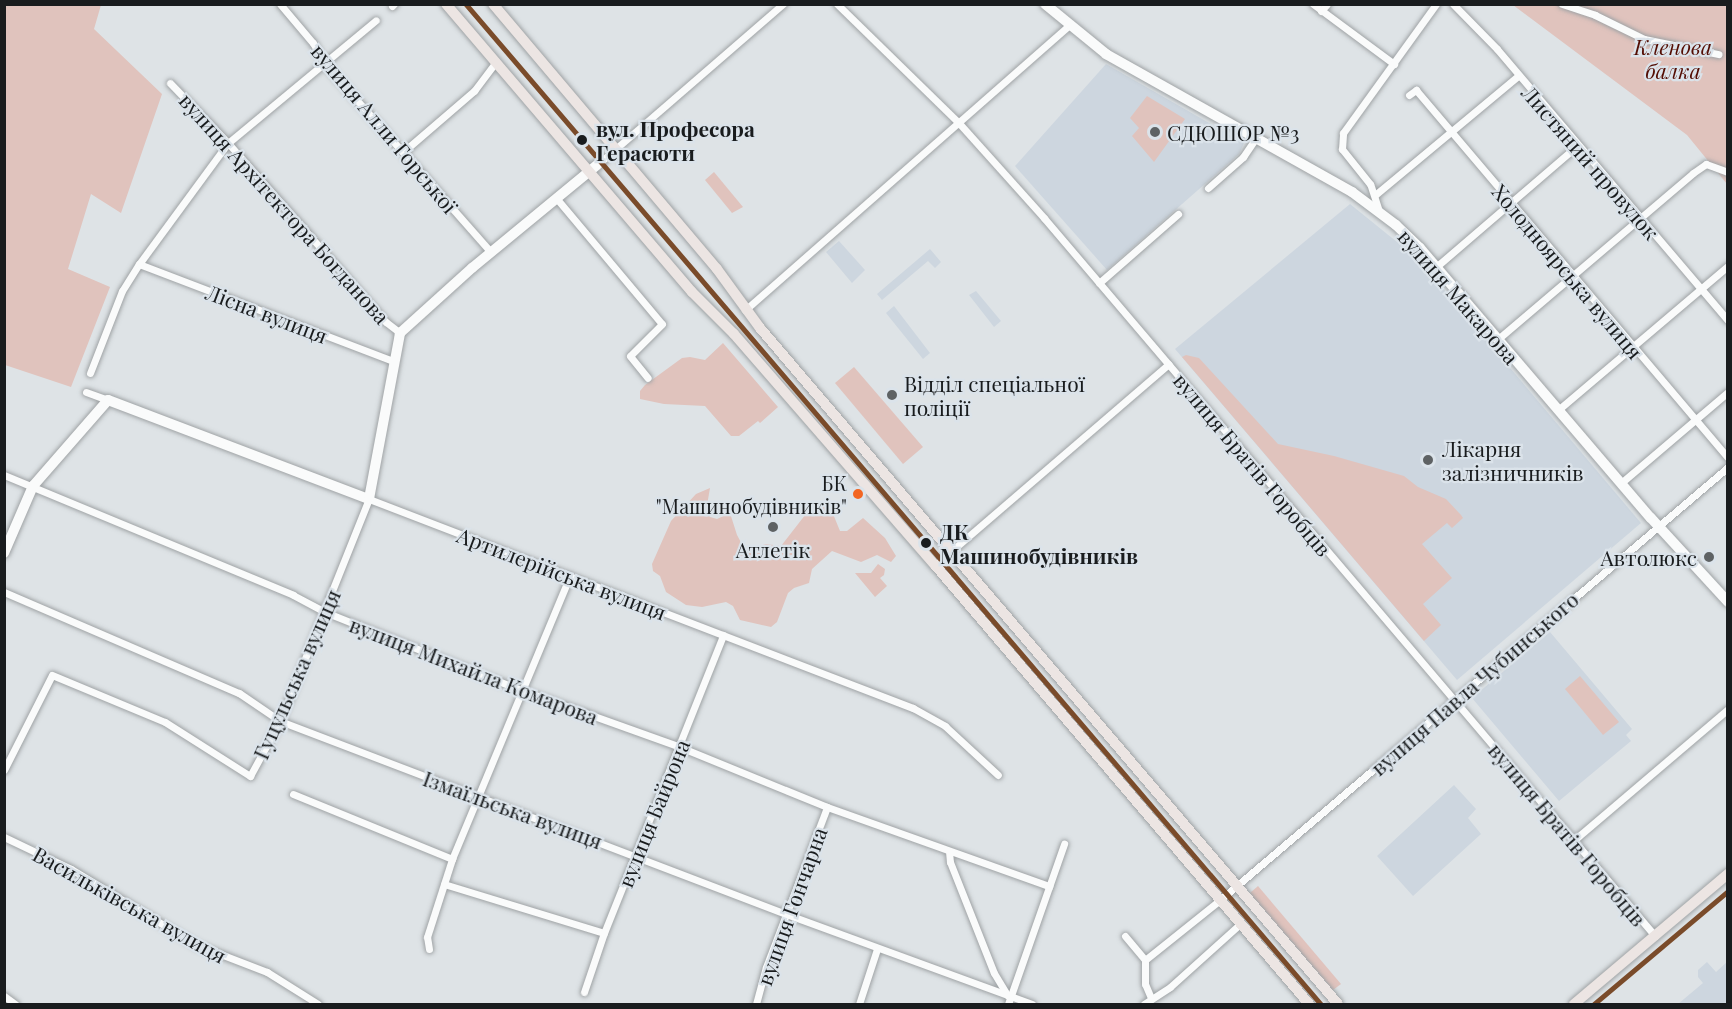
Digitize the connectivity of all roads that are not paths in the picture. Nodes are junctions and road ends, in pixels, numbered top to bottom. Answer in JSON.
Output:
{"nodes":[{"id":1,"x":280,"y":4,"type":"edge"},
{"id":2,"x":446,"y":4,"type":"edge"},
{"id":3,"x":493,"y":4,"type":"edge"},
{"id":4,"x":783,"y":4,"type":"edge"},
{"id":5,"x":837,"y":4,"type":"edge"},
{"id":6,"x":1045,"y":4,"type":"edge"},
{"id":7,"x":1313,"y":4,"type":"edge"},
{"id":8,"x":1327,"y":4,"type":"edge"},
{"id":9,"x":1436,"y":4,"type":"edge"},
{"id":10,"x":1453,"y":4,"type":"edge"},
{"id":11,"x":1562,"y":4,"type":"edge"},
{"id":12,"x":1321,"y":10,"type":"junction"},
{"id":13,"x":376,"y":20,"type":"dead end"},
{"id":14,"x":1068,"y":26,"type":"junction"},
{"id":15,"x":1718,"y":54,"type":"dead end"},
{"id":16,"x":496,"y":63,"type":"junction"},
{"id":17,"x":325,"y":64,"type":"junction"},
{"id":18,"x":1394,"y":64,"type":"junction"},
{"id":19,"x":1518,"y":76,"type":"junction"},
{"id":20,"x":170,"y":83,"type":"dead end"},
{"id":21,"x":1409,"y":95,"type":"dead end"},
{"id":22,"x":958,"y":122,"type":"junction"},
{"id":23,"x":1450,"y":132,"type":"junction"},
{"id":24,"x":1256,"y":138,"type":"junction"},
{"id":25,"x":228,"y":143,"type":"junction"},
{"id":26,"x":1578,"y":145,"type":"junction"},
{"id":27,"x":616,"y":149,"type":"junction"},
{"id":28,"x":403,"y":152,"type":"junction"},
{"id":29,"x":594,"y":167,"type":"junction"},
{"id":30,"x":1728,"y":172,"type":"edge"},
{"id":31,"x":1209,"y":188,"type":"dead end"},
{"id":32,"x":1375,"y":195,"type":"junction"},
{"id":33,"x":557,"y":199,"type":"junction"},
{"id":34,"x":1510,"y":202,"type":"junction"},
{"id":35,"x":1379,"y":211,"type":"junction"},
{"id":36,"x":1178,"y":214,"type":"dead end"},
{"id":37,"x":1639,"y":217,"type":"junction"},
{"id":38,"x":491,"y":252,"type":"junction"},
{"id":39,"x":139,"y":264,"type":"junction"},
{"id":40,"x":1728,"y":266,"type":"edge"},
{"id":41,"x":1436,"y":267,"type":"junction"},
{"id":42,"x":1572,"y":275,"type":"junction"},
{"id":43,"x":1099,"y":283,"type":"junction"},
{"id":44,"x":1701,"y":290,"type":"junction"},
{"id":45,"x":745,"y":310,"type":"junction"},
{"id":46,"x":1728,"y":321,"type":"edge"},
{"id":47,"x":400,"y":333,"type":"junction"},
{"id":48,"x":1498,"y":339,"type":"junction"},
{"id":49,"x":1633,"y":348,"type":"junction"},
{"id":50,"x":395,"y":362,"type":"junction"},
{"id":51,"x":1168,"y":364,"type":"junction"},
{"id":52,"x":90,"y":374,"type":"dead end"},
{"id":53,"x":648,"y":378,"type":"dead end"},
{"id":54,"x":86,"y":392,"type":"dead end"},
{"id":55,"x":1728,"y":392,"type":"edge"},
{"id":56,"x":108,"y":400,"type":"junction"},
{"id":57,"x":1558,"y":410,"type":"junction"},
{"id":58,"x":1695,"y":420,"type":"junction"},
{"id":59,"x":1728,"y":458,"type":"edge"},
{"id":60,"x":1728,"y":467,"type":"edge"},
{"id":61,"x":4,"y":475,"type":"edge"},
{"id":62,"x":1621,"y":483,"type":"junction"},
{"id":63,"x":33,"y":486,"type":"junction"},
{"id":64,"x":369,"y":499,"type":"junction"},
{"id":65,"x":1658,"y":526,"type":"junction"},
{"id":66,"x":951,"y":551,"type":"junction"},
{"id":67,"x":4,"y":553,"type":"edge"},
{"id":68,"x":935,"y":565,"type":"junction"},
{"id":69,"x":570,"y":576,"type":"junction"},
{"id":70,"x":4,"y":592,"type":"edge"},
{"id":71,"x":1728,"y":602,"type":"edge"},
{"id":72,"x":325,"y":612,"type":"junction"},
{"id":73,"x":723,"y":635,"type":"junction"},
{"id":74,"x":524,"y":691,"type":"junction"},
{"id":75,"x":1454,"y":700,"type":"junction"},
{"id":76,"x":1728,"y":709,"type":"edge"},
{"id":77,"x":280,"y":721,"type":"junction"},
{"id":78,"x":680,"y":747,"type":"junction"},
{"id":79,"x":4,"y":770,"type":"edge"},
{"id":80,"x":998,"y":775,"type":"dead end"},
{"id":81,"x":293,"y":794,"type":"dead end"},
{"id":82,"x":478,"y":797,"type":"junction"},
{"id":83,"x":827,"y":807,"type":"junction"},
{"id":84,"x":4,"y":837,"type":"edge"},
{"id":85,"x":1573,"y":841,"type":"junction"},
{"id":86,"x":1064,"y":844,"type":"dead end"},
{"id":87,"x":949,"y":851,"type":"junction"},
{"id":88,"x":636,"y":855,"type":"junction"},
{"id":89,"x":452,"y":859,"type":"junction"},
{"id":90,"x":1728,"y":874,"type":"edge"},
{"id":91,"x":444,"y":884,"type":"junction"},
{"id":92,"x":1236,"y":885,"type":"junction"},
{"id":93,"x":1049,"y":886,"type":"junction"},
{"id":94,"x":1220,"y":900,"type":"junction"},
{"id":95,"x":786,"y":914,"type":"junction"},
{"id":96,"x":1241,"y":923,"type":"junction"},
{"id":97,"x":604,"y":933,"type":"junction"},
{"id":98,"x":1125,"y":936,"type":"dead end"},
{"id":99,"x":1655,"y":936,"type":"junction"},
{"id":100,"x":429,"y":948,"type":"dead end"},
{"id":101,"x":877,"y":949,"type":"junction"},
{"id":102,"x":1145,"y":960,"type":"junction"},
{"id":103,"x":584,"y":992,"type":"dead end"},
{"id":104,"x":4,"y":996,"type":"edge"},
{"id":105,"x":1151,"y":998,"type":"junction"},
{"id":106,"x":1009,"y":999,"type":"edge"},
{"id":107,"x":15,"y":1005,"type":"edge"},
{"id":108,"x":318,"y":1005,"type":"edge"},
{"id":109,"x":756,"y":1005,"type":"edge"},
{"id":110,"x":859,"y":1005,"type":"edge"},
{"id":111,"x":1032,"y":1005,"type":"edge"},
{"id":112,"x":1144,"y":1005,"type":"edge"},
{"id":113,"x":1310,"y":1005,"type":"edge"},
{"id":114,"x":1338,"y":1005,"type":"edge"},
{"id":115,"x":1574,"y":1005,"type":"edge"}],
"edges":[{"from":1,"to":17,"type":"street","name":"вулиця Алли Горської"},
{"from":2,"to":16,"type":"main road"},
{"from":3,"to":27,"type":"main road"},
{"from":4,"to":27,"type":"street"},
{"from":5,"to":22,"type":"street","name":"вулиця Братів Горобців"},
{"from":6,"to":14,"type":"street","name":"вулиця Макарова"},
{"from":7,"to":12,"type":"street"},
{"from":8,"to":12,"type":"street"},
{"from":9,"to":18,"type":"street"},
{"from":10,"to":19,"type":"street","name":"Листяний провулок"},
{"from":11,"to":15,"type":"street"},
{"from":12,"to":18,"type":"street"},
{"from":13,"to":17,"type":"street"},
{"from":14,"to":22,"type":"street"},
{"from":14,"to":24,"type":"street","name":"вулиця Макарова"},
{"from":16,"to":28,"type":"street"},
{"from":16,"to":29,"type":"main road"},
{"from":17,"to":25,"type":"street"},
{"from":17,"to":28,"type":"street","name":"вулиця Алли Горської"},
{"from":18,"to":32,"type":"street"},
{"from":19,"to":23,"type":"street"},
{"from":19,"to":26,"type":"street","name":"Листяний провулок"},
{"from":20,"to":25,"type":"street","name":"вулиця Архітектора Богданова"},
{"from":21,"to":23,"type":"street","name":"Холодноярська вулиця"},
{"from":22,"to":43,"type":"street","name":"вулиця Братів Горобців"},
{"from":22,"to":45,"type":"street"},
{"from":23,"to":32,"type":"street"},
{"from":23,"to":34,"type":"street","name":"Холодноярська вулиця"},
{"from":24,"to":31,"type":"street"},
{"from":24,"to":35,"type":"street","name":"вулиця Макарова"},
{"from":25,"to":39,"type":"street"},
{"from":25,"to":47,"type":"street","name":"вулиця Архітектора Богданова"},
{"from":26,"to":34,"type":"street"},
{"from":26,"to":37,"type":"street","name":"Листяний провулок"},
{"from":27,"to":29,"type":"street"},
{"from":27,"to":45,"type":"main road"},
{"from":28,"to":38,"type":"street","name":"вулиця Алли Горської"},
{"from":29,"to":33,"type":"street"},
{"from":29,"to":68,"type":"main road"},
{"from":30,"to":37,"type":"street"},
{"from":32,"to":35,"type":"street"},
{"from":33,"to":38,"type":"street"},
{"from":33,"to":53,"type":"street"},
{"from":34,"to":41,"type":"street"},
{"from":34,"to":42,"type":"street","name":"Холодноярська вулиця"},
{"from":35,"to":41,"type":"street","name":"вулиця Макарова"},
{"from":36,"to":43,"type":"street"},
{"from":37,"to":42,"type":"street"},
{"from":37,"to":44,"type":"street","name":"Листяний провулок"},
{"from":38,"to":47,"type":"street"},
{"from":39,"to":50,"type":"street","name":"Лісна вулиця"},
{"from":39,"to":52,"type":"street"},
{"from":40,"to":44,"type":"street"},
{"from":41,"to":48,"type":"street","name":"вулиця Макарова"},
{"from":42,"to":48,"type":"street"},
{"from":42,"to":49,"type":"street","name":"Холодноярська вулиця"},
{"from":43,"to":51,"type":"street","name":"вулиця Братів Горобців"},
{"from":44,"to":46,"type":"street","name":"Листяний провулок"},
{"from":44,"to":49,"type":"street"},
{"from":45,"to":66,"type":"main road"},
{"from":47,"to":50,"type":"street"},
{"from":48,"to":57,"type":"street","name":"вулиця Макарова"},
{"from":49,"to":57,"type":"street"},
{"from":49,"to":58,"type":"street","name":"Холодноярська вулиця"},
{"from":50,"to":64,"type":"street"},
{"from":51,"to":66,"type":"street"},
{"from":51,"to":75,"type":"street","name":"вулиця Братів Горобців"},
{"from":54,"to":56,"type":"street"},
{"from":55,"to":58,"type":"street"},
{"from":56,"to":63,"type":"street"},
{"from":56,"to":64,"type":"street","name":"Артилерійська вулиця"},
{"from":57,"to":62,"type":"street","name":"вулиця Макарова"},
{"from":58,"to":59,"type":"street","name":"Холодноярська вулиця"},
{"from":58,"to":62,"type":"street"},
{"from":60,"to":65,"type":"street","name":"вулиця Павла Чубинського"},
{"from":61,"to":63,"type":"street","name":"вулиця Михайла Комарова"},
{"from":62,"to":65,"type":"street","name":"вулиця Макарова"},
{"from":63,"to":67,"type":"street"},
{"from":63,"to":72,"type":"street","name":"вулиця Михайла Комарова"},
{"from":64,"to":69,"type":"street","name":"Артилерійська вулиця"},
{"from":64,"to":72,"type":"street","name":"Гуцульська вулиця"},
{"from":65,"to":71,"type":"street","name":"вулиця Макарова"},
{"from":65,"to":75,"type":"street","name":"вулиця Павла Чубинського"},
{"from":66,"to":68,"type":"street"},
{"from":66,"to":92,"type":"main road"},
{"from":68,"to":94,"type":"main road"},
{"from":69,"to":73,"type":"street","name":"Артилерійська вулиця"},
{"from":69,"to":74,"type":"street"},
{"from":70,"to":77,"type":"street","name":"Ізмаїльська вулиця"},
{"from":72,"to":74,"type":"street","name":"вулиця Михайла Комарова"},
{"from":72,"to":77,"type":"street","name":"Гуцульська вулиця"},
{"from":73,"to":78,"type":"street","name":"вулиця Байрона"},
{"from":73,"to":80,"type":"street","name":"Артилерійська вулиця"},
{"from":74,"to":78,"type":"street","name":"вулиця Михайла Комарова"},
{"from":74,"to":82,"type":"street"},
{"from":75,"to":85,"type":"street","name":"вулиця Братів Горобців"},
{"from":75,"to":92,"type":"street","name":"вулиця Павла Чубинського"},
{"from":76,"to":85,"type":"street"},
{"from":77,"to":79,"type":"street","name":"Гуцульська вулиця"},
{"from":77,"to":82,"type":"street","name":"Ізмаїльська вулиця"},
{"from":78,"to":83,"type":"street","name":"вулиця Михайла Комарова"},
{"from":78,"to":88,"type":"street","name":"вулиця Байрона"},
{"from":81,"to":89,"type":"street"},
{"from":82,"to":88,"type":"street","name":"Ізмаїльська вулиця"},
{"from":82,"to":89,"type":"street"},
{"from":83,"to":87,"type":"street","name":"вулиця Михайла Комарова"},
{"from":83,"to":95,"type":"street","name":"вулиця Гончарна"},
{"from":84,"to":108,"type":"street","name":"Васильківська вулиця"},
{"from":85,"to":99,"type":"street","name":"вулиця Братів Горобців"},
{"from":86,"to":93,"type":"street"},
{"from":87,"to":93,"type":"street","name":"вулиця Михайла Комарова"},
{"from":87,"to":106,"type":"street"},
{"from":88,"to":95,"type":"street","name":"Ізмаїльська вулиця"},
{"from":88,"to":97,"type":"street","name":"вулиця Байрона"},
{"from":89,"to":91,"type":"street"},
{"from":90,"to":99,"type":"main road"},
{"from":91,"to":97,"type":"street"},
{"from":91,"to":100,"type":"street"},
{"from":92,"to":94,"type":"street","name":"вулиця Павла Чубинського"},
{"from":92,"to":114,"type":"main road"},
{"from":93,"to":106,"type":"street"},
{"from":94,"to":96,"type":"main road"},
{"from":94,"to":102,"type":"street","name":"вулиця Павла Чубинського"},
{"from":95,"to":101,"type":"street","name":"Ізмаїльська вулиця"},
{"from":95,"to":109,"type":"street","name":"вулиця Гончарна"},
{"from":96,"to":105,"type":"street"},
{"from":96,"to":113,"type":"main road"},
{"from":97,"to":103,"type":"street","name":"вулиця Байрона"},
{"from":98,"to":102,"type":"street"},
{"from":99,"to":115,"type":"main road"},
{"from":101,"to":106,"type":"street","name":"Ізмаїльська вулиця"},
{"from":101,"to":110,"type":"street"},
{"from":102,"to":105,"type":"street"},
{"from":104,"to":107,"type":"street"},
{"from":105,"to":112,"type":"street"},
{"from":106,"to":111,"type":"street","name":"Ізмаїльська вулиця"}]}
